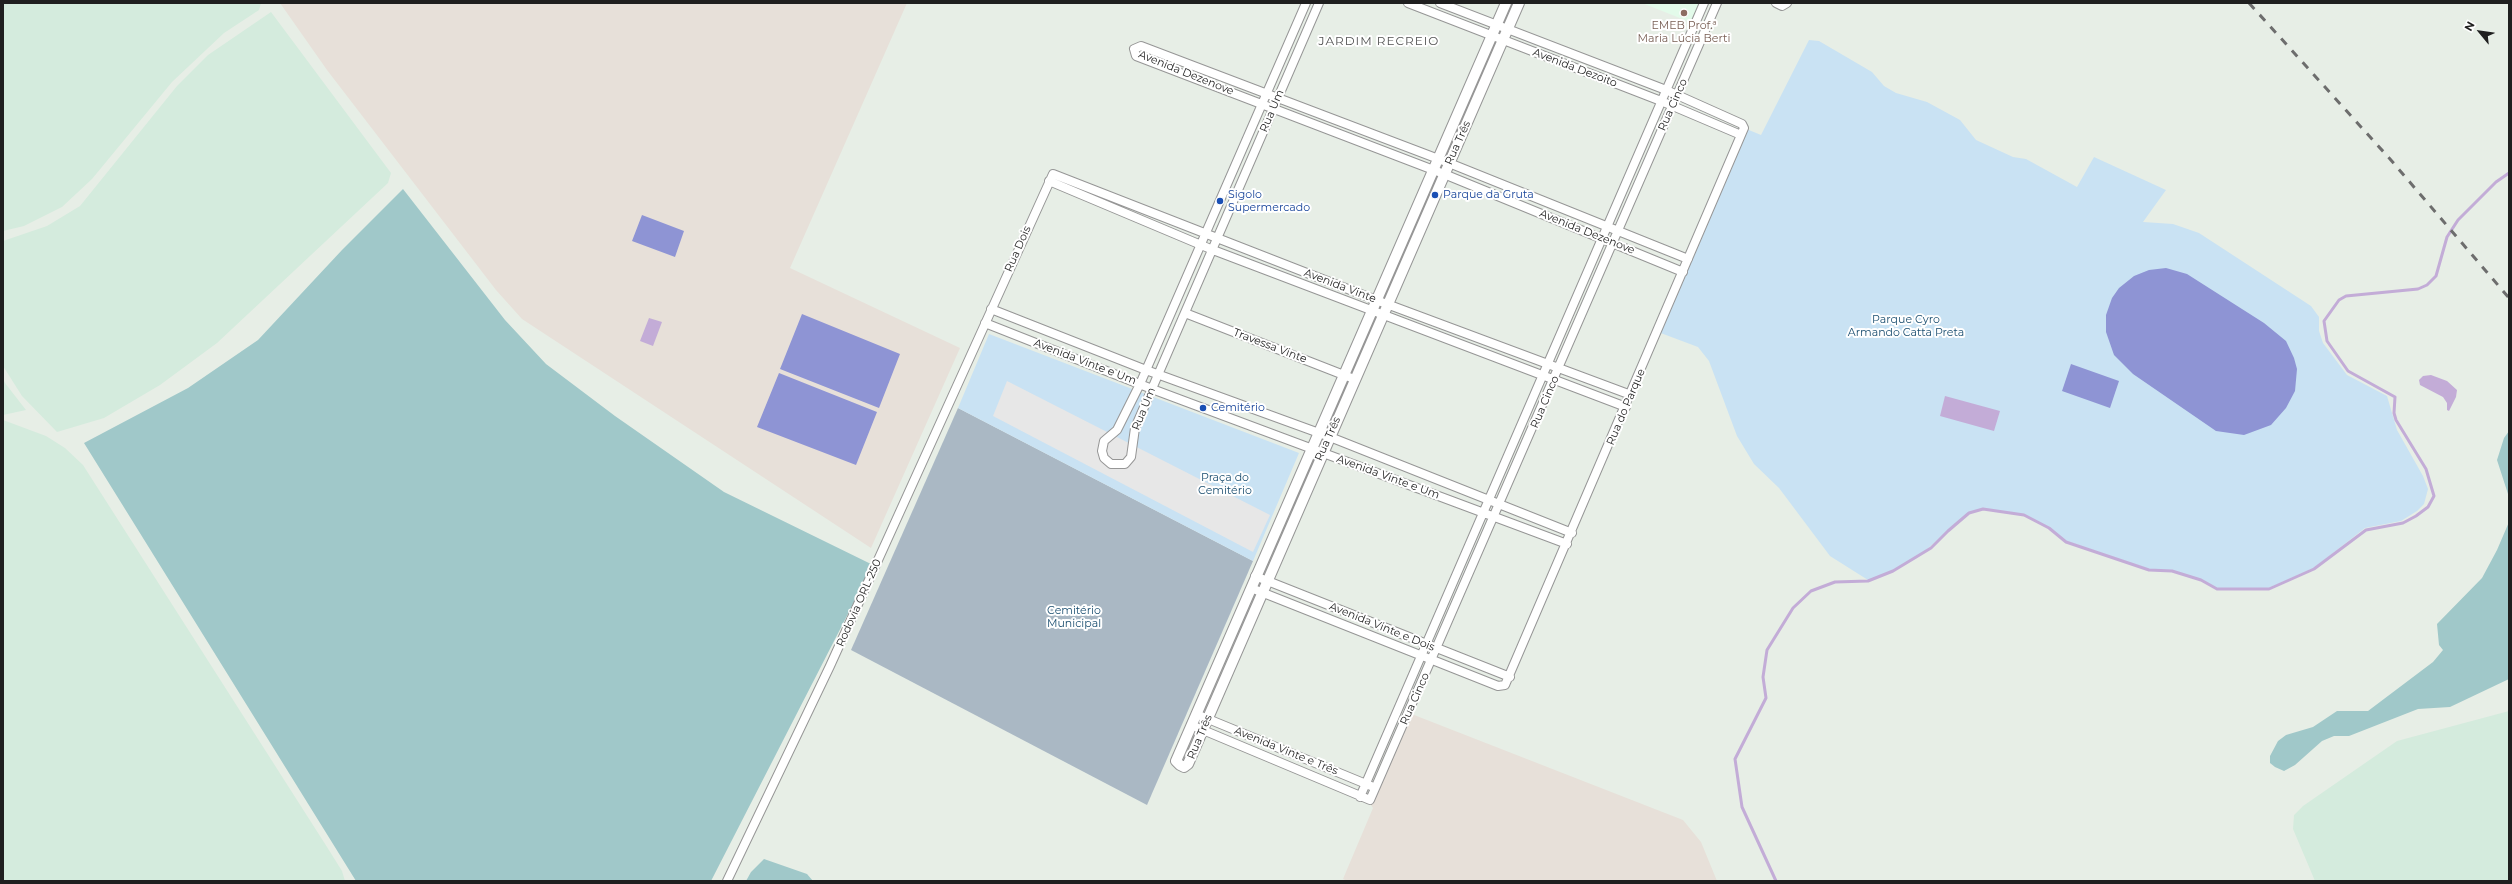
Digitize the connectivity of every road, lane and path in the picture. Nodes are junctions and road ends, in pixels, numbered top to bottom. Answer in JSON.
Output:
{"nodes":[{"id":1,"x":1306,"y":3,"type":"edge"},
{"id":2,"x":1319,"y":3,"type":"edge"},
{"id":3,"x":1408,"y":3,"type":"edge"},
{"id":4,"x":1440,"y":3,"type":"edge"},
{"id":5,"x":1506,"y":3,"type":"edge"},
{"id":6,"x":1520,"y":3,"type":"edge"},
{"id":7,"x":1704,"y":3,"type":"edge"},
{"id":8,"x":1717,"y":3,"type":"edge"},
{"id":9,"x":1776,"y":3,"type":"edge"},
{"id":10,"x":1787,"y":3,"type":"edge"},
{"id":11,"x":1459,"y":10,"type":"junction"},
{"id":12,"x":1454,"y":21,"type":"junction"},
{"id":13,"x":1496,"y":25,"type":"junction"},
{"id":14,"x":1508,"y":29,"type":"junction"},
{"id":15,"x":1491,"y":36,"type":"junction"},
{"id":16,"x":1503,"y":40,"type":"junction"},
{"id":17,"x":1562,"y":50,"type":"junction"},
{"id":18,"x":1557,"y":61,"type":"junction"},
{"id":19,"x":1666,"y":90,"type":"junction"},
{"id":20,"x":1268,"y":94,"type":"junction"},
{"id":21,"x":1677,"y":95,"type":"junction"},
{"id":22,"x":1277,"y":98,"type":"junction"},
{"id":23,"x":1661,"y":101,"type":"junction"},
{"id":24,"x":1263,"y":104,"type":"junction"},
{"id":25,"x":1672,"y":106,"type":"junction"},
{"id":26,"x":1274,"y":108,"type":"junction"},
{"id":27,"x":1742,"y":131,"type":"junction"},
{"id":28,"x":1438,"y":159,"type":"junction"},
{"id":29,"x":1449,"y":163,"type":"junction"},
{"id":30,"x":1432,"y":170,"type":"junction"},
{"id":31,"x":1444,"y":174,"type":"junction"},
{"id":32,"x":1050,"y":178,"type":"junction"},
{"id":33,"x":1553,"y":205,"type":"junction"},
{"id":34,"x":1548,"y":216,"type":"junction"},
{"id":35,"x":1412,"y":218,"type":"junction"},
{"id":36,"x":1423,"y":223,"type":"junction"},
{"id":37,"x":1607,"y":226,"type":"junction"},
{"id":38,"x":1619,"y":230,"type":"junction"},
{"id":39,"x":1205,"y":234,"type":"junction"},
{"id":40,"x":1602,"y":237,"type":"junction"},
{"id":41,"x":1217,"y":239,"type":"junction"},
{"id":42,"x":1614,"y":242,"type":"junction"},
{"id":43,"x":1201,"y":245,"type":"junction"},
{"id":44,"x":1213,"y":250,"type":"junction"},
{"id":45,"x":1688,"y":259,"type":"junction"},
{"id":46,"x":1683,"y":272,"type":"junction"},
{"id":47,"x":1376,"y":300,"type":"junction"},
{"id":48,"x":1387,"y":304,"type":"junction"},
{"id":49,"x":991,"y":309,"type":"junction"},
{"id":50,"x":1371,"y":311,"type":"junction"},
{"id":51,"x":1185,"y":313,"type":"junction"},
{"id":52,"x":1382,"y":315,"type":"junction"},
{"id":53,"x":985,"y":323,"type":"junction"},
{"id":54,"x":1548,"y":363,"type":"junction"},
{"id":55,"x":1560,"y":367,"type":"junction"},
{"id":56,"x":1146,"y":370,"type":"junction"},
{"id":57,"x":1158,"y":374,"type":"junction"},
{"id":58,"x":1343,"y":375,"type":"junction"},
{"id":59,"x":1542,"y":376,"type":"junction"},
{"id":60,"x":1354,"y":379,"type":"junction"},
{"id":61,"x":1554,"y":380,"type":"junction"},
{"id":62,"x":1140,"y":384,"type":"junction"},
{"id":63,"x":1152,"y":389,"type":"junction"},
{"id":64,"x":1631,"y":395,"type":"junction"},
{"id":65,"x":1626,"y":407,"type":"junction"},
{"id":66,"x":1318,"y":433,"type":"junction"},
{"id":67,"x":1330,"y":437,"type":"junction"},
{"id":68,"x":1311,"y":449,"type":"junction"},
{"id":69,"x":1322,"y":453,"type":"junction"},
{"id":70,"x":1489,"y":501,"type":"junction"},
{"id":71,"x":1500,"y":506,"type":"junction"},
{"id":72,"x":1484,"y":512,"type":"junction"},
{"id":73,"x":1495,"y":516,"type":"junction"},
{"id":74,"x":1572,"y":533,"type":"junction"},
{"id":75,"x":1567,"y":544,"type":"junction"},
{"id":76,"x":1255,"y":576,"type":"junction"},
{"id":77,"x":1266,"y":581,"type":"junction"},
{"id":78,"x":1250,"y":588,"type":"junction"},
{"id":79,"x":1262,"y":592,"type":"junction"},
{"id":80,"x":1426,"y":645,"type":"junction"},
{"id":81,"x":1437,"y":649,"type":"junction"},
{"id":82,"x":1422,"y":655,"type":"junction"},
{"id":83,"x":1432,"y":659,"type":"junction"},
{"id":84,"x":1507,"y":681,"type":"junction"},
{"id":85,"x":1196,"y":714,"type":"junction"},
{"id":86,"x":1207,"y":719,"type":"junction"},
{"id":87,"x":1192,"y":725,"type":"junction"},
{"id":88,"x":1202,"y":730,"type":"junction"},
{"id":89,"x":1366,"y":784,"type":"junction"},
{"id":90,"x":1376,"y":788,"type":"junction"},
{"id":91,"x":1360,"y":797,"type":"junction"},
{"id":92,"x":1370,"y":800,"type":"joint"},
{"id":93,"x":727,"y":881,"type":"edge"}],
"edges":[{"from":1,"to":20,"type":"street","name":"Rua Um"},
{"from":2,"to":22,"type":"street","name":"Rua Um"},
{"from":3,"to":12,"type":"street","name":"Avenida Dezoito"},
{"from":4,"to":11,"type":"street","name":"Avenida Dezoito"},
{"from":5,"to":13,"type":"street","name":"Rua Três"},
{"from":6,"to":14,"type":"street","name":"Rua Três"},
{"from":7,"to":19,"type":"street","name":"Rua Cinco"},
{"from":8,"to":21,"type":"street","name":"Rua Cinco"},
{"from":9,"to":10,"type":"street"},
{"from":11,"to":12,"type":"street"},
{"from":11,"to":13,"type":"street","name":"Avenida Dezoito"},
{"from":12,"to":15,"type":"street","name":"Avenida Dezoito"},
{"from":13,"to":14,"type":"street","name":"Avenida Dezoito"},
{"from":13,"to":15,"type":"street","name":"Rua Três"},
{"from":14,"to":16,"type":"street","name":"Rua Três"},
{"from":14,"to":17,"type":"street","name":"Avenida Dezoito"},
{"from":15,"to":16,"type":"street","name":"Avenida Dezoito"},
{"from":15,"to":28,"type":"street","name":"Rua Três"},
{"from":16,"to":18,"type":"street","name":"Avenida Dezoito"},
{"from":16,"to":29,"type":"street","name":"Rua Três"},
{"from":17,"to":18,"type":"street"},
{"from":17,"to":19,"type":"street","name":"Avenida Dezoito"},
{"from":18,"to":23,"type":"street","name":"Avenida Dezoito"},
{"from":19,"to":21,"type":"street","name":"Avenida Dezoito"},
{"from":19,"to":23,"type":"street","name":"Rua Cinco"},
{"from":20,"to":22,"type":"street","name":"Avenida Dezenove"},
{"from":20,"to":24,"type":"street","name":"Rua Um"},
{"from":20,"to":24,"type":"street","name":"Avenida Dezenove"},
{"from":21,"to":25,"type":"street","name":"Rua Cinco"},
{"from":21,"to":27,"type":"street","name":"Avenida Dezoito"},
{"from":22,"to":26,"type":"street","name":"Rua Um"},
{"from":22,"to":28,"type":"street","name":"Avenida Dezenove"},
{"from":23,"to":25,"type":"street","name":"Avenida Dezoito"},
{"from":23,"to":37,"type":"street","name":"Rua Cinco"},
{"from":24,"to":26,"type":"street","name":"Avenida Dezenove"},
{"from":24,"to":39,"type":"street","name":"Rua Um"},
{"from":25,"to":27,"type":"street","name":"Avenida Dezoito"},
{"from":25,"to":38,"type":"street","name":"Rua Cinco"},
{"from":26,"to":30,"type":"street","name":"Avenida Dezenove"},
{"from":26,"to":41,"type":"street","name":"Rua Um"},
{"from":27,"to":45,"type":"street","name":"Rua do Parque"},
{"from":28,"to":29,"type":"street","name":"Avenida Dezenove"},
{"from":28,"to":30,"type":"street","name":"Rua Três"},
{"from":29,"to":31,"type":"street","name":"Rua Três"},
{"from":29,"to":33,"type":"street","name":"Avenida Dezenove"},
{"from":30,"to":31,"type":"street","name":"Avenida Dezenove"},
{"from":30,"to":35,"type":"street","name":"Rua Três"},
{"from":31,"to":34,"type":"street","name":"Avenida Dezenove"},
{"from":31,"to":36,"type":"street","name":"Rua Três"},
{"from":32,"to":39,"type":"street","name":"Avenida Vinte"},
{"from":32,"to":43,"type":"street","name":"Avenida Vinte"},
{"from":32,"to":49,"type":"street","name":"Rua Dois"},
{"from":33,"to":34,"type":"street"},
{"from":33,"to":37,"type":"street","name":"Avenida Dezenove"},
{"from":34,"to":40,"type":"street","name":"Avenida Dezenove"},
{"from":35,"to":36,"type":"street"},
{"from":35,"to":47,"type":"street","name":"Rua Três"},
{"from":36,"to":48,"type":"street","name":"Rua Três"},
{"from":37,"to":38,"type":"street","name":"Avenida Dezenove"},
{"from":37,"to":40,"type":"street","name":"Rua Cinco"},
{"from":38,"to":42,"type":"street","name":"Rua Cinco"},
{"from":38,"to":45,"type":"street","name":"Avenida Dezenove"},
{"from":39,"to":41,"type":"street","name":"Avenida Vinte"},
{"from":39,"to":43,"type":"street","name":"Rua Um"},
{"from":40,"to":42,"type":"street","name":"Avenida Dezenove"},
{"from":40,"to":54,"type":"street","name":"Rua Cinco"},
{"from":41,"to":44,"type":"street","name":"Rua Um"},
{"from":41,"to":47,"type":"street","name":"Avenida Vinte"},
{"from":42,"to":46,"type":"street","name":"Avenida Dezenove"},
{"from":42,"to":55,"type":"street","name":"Rua Cinco"},
{"from":43,"to":44,"type":"street","name":"Avenida Vinte"},
{"from":43,"to":56,"type":"street","name":"Rua Um"},
{"from":44,"to":50,"type":"street","name":"Avenida Vinte"},
{"from":44,"to":51,"type":"street","name":"Rua Um"},
{"from":45,"to":46,"type":"street","name":"Rua do Parque"},
{"from":46,"to":64,"type":"street","name":"Rua do Parque"},
{"from":47,"to":48,"type":"street","name":"Avenida Vinte"},
{"from":47,"to":50,"type":"street","name":"Rua Três"},
{"from":48,"to":52,"type":"street","name":"Rua Três"},
{"from":48,"to":54,"type":"street","name":"Avenida Vinte"},
{"from":49,"to":53,"type":"street","name":"Rua Dois"},
{"from":49,"to":56,"type":"street","name":"Avenida Vinte e Um"},
{"from":50,"to":52,"type":"street","name":"Avenida Vinte"},
{"from":50,"to":58,"type":"street","name":"Rua Três"},
{"from":51,"to":57,"type":"street","name":"Rua Um"},
{"from":51,"to":58,"type":"street","name":"Travessa Vinte"},
{"from":52,"to":59,"type":"street","name":"Avenida Vinte"},
{"from":52,"to":60,"type":"street","name":"Rua Três"},
{"from":53,"to":62,"type":"street","name":"Avenida Vinte e Um"},
{"from":53,"to":93,"type":"street","name":"Rodovia ORL-250"},
{"from":54,"to":55,"type":"street","name":"Avenida Vinte"},
{"from":54,"to":59,"type":"street","name":"Rua Cinco"},
{"from":55,"to":61,"type":"street","name":"Rua Cinco"},
{"from":55,"to":64,"type":"street","name":"Avenida Vinte"},
{"from":56,"to":57,"type":"street","name":"Avenida Vinte e Um"},
{"from":56,"to":62,"type":"street","name":"Rua Um"},
{"from":57,"to":63,"type":"street","name":"Rua Um"},
{"from":57,"to":66,"type":"street","name":"Avenida Vinte e Um"},
{"from":58,"to":60,"type":"street","name":"Travessa Vinte"},
{"from":58,"to":66,"type":"street","name":"Rua Três"},
{"from":59,"to":61,"type":"street","name":"Avenida Vinte"},
{"from":59,"to":70,"type":"street","name":"Rua Cinco"},
{"from":60,"to":67,"type":"street","name":"Rua Três"},
{"from":61,"to":65,"type":"street","name":"Avenida Vinte"},
{"from":61,"to":71,"type":"street","name":"Rua Cinco"},
{"from":62,"to":63,"type":"street","name":"Avenida Vinte e Um"},
{"from":62,"to":63,"type":"street","name":"Rua Um"},
{"from":63,"to":68,"type":"street","name":"Avenida Vinte e Um"},
{"from":64,"to":65,"type":"street","name":"Rua do Parque"},
{"from":65,"to":74,"type":"street","name":"Rua do Parque"},
{"from":66,"to":67,"type":"street","name":"Avenida Vinte e Um"},
{"from":66,"to":68,"type":"street","name":"Rua Três"},
{"from":67,"to":69,"type":"street","name":"Rua Três"},
{"from":67,"to":70,"type":"street","name":"Avenida Vinte e Um"},
{"from":68,"to":69,"type":"street","name":"Avenida Vinte e Um"},
{"from":68,"to":76,"type":"street","name":"Rua Três"},
{"from":69,"to":72,"type":"street","name":"Avenida Vinte e Um"},
{"from":69,"to":77,"type":"street","name":"Rua Três"},
{"from":70,"to":71,"type":"street","name":"Avenida Vinte e Um"},
{"from":70,"to":72,"type":"street","name":"Rua Cinco"},
{"from":71,"to":73,"type":"street","name":"Rua Cinco"},
{"from":71,"to":74,"type":"street","name":"Avenida Vinte e Um"},
{"from":72,"to":73,"type":"street","name":"Avenida Vinte e Um"},
{"from":72,"to":80,"type":"street","name":"Rua Cinco"},
{"from":73,"to":75,"type":"street","name":"Avenida Vinte e Um"},
{"from":73,"to":81,"type":"street","name":"Rua Cinco"},
{"from":74,"to":75,"type":"street","name":"Rua do Parque"},
{"from":75,"to":84,"type":"street","name":"Rua do Parque"},
{"from":76,"to":77,"type":"street","name":"Avenida Vinte e Dois"},
{"from":76,"to":78,"type":"street","name":"Rua Três"},
{"from":77,"to":79,"type":"street","name":"Rua Três"},
{"from":77,"to":80,"type":"street","name":"Avenida Vinte e Dois"},
{"from":78,"to":79,"type":"street","name":"Avenida Vinte e Dois"},
{"from":78,"to":85,"type":"street","name":"Rua Três"},
{"from":79,"to":82,"type":"street","name":"Avenida Vinte e Dois"},
{"from":79,"to":86,"type":"street","name":"Rua Três"},
{"from":80,"to":81,"type":"street","name":"Avenida Vinte e Dois"},
{"from":80,"to":82,"type":"street","name":"Rua Cinco"},
{"from":81,"to":83,"type":"street","name":"Rua Cinco"},
{"from":81,"to":84,"type":"street","name":"Avenida Vinte e Dois"},
{"from":82,"to":83,"type":"street","name":"Avenida Vinte e Dois"},
{"from":82,"to":89,"type":"street","name":"Rua Cinco"},
{"from":83,"to":84,"type":"street","name":"Avenida Vinte e Dois"},
{"from":83,"to":90,"type":"street","name":"Rua Cinco"},
{"from":85,"to":86,"type":"street","name":"Avenida Vinte e Três"},
{"from":85,"to":87,"type":"street","name":"Rua Três"},
{"from":86,"to":88,"type":"street","name":"Rua Três"},
{"from":86,"to":89,"type":"street","name":"Avenida Vinte e Três"},
{"from":87,"to":88,"type":"street","name":"Avenida Vinte e Três"},
{"from":87,"to":88,"type":"street","name":"Rua Três"},
{"from":88,"to":91,"type":"street","name":"Avenida Vinte e Três"},
{"from":89,"to":90,"type":"street","name":"Avenida Vinte e Três"},
{"from":89,"to":91,"type":"street","name":"Rua Cinco"},
{"from":90,"to":92,"type":"street","name":"Rua Cinco"},
{"from":91,"to":92,"type":"street","name":"Avenida Vinte e Três"}]}
